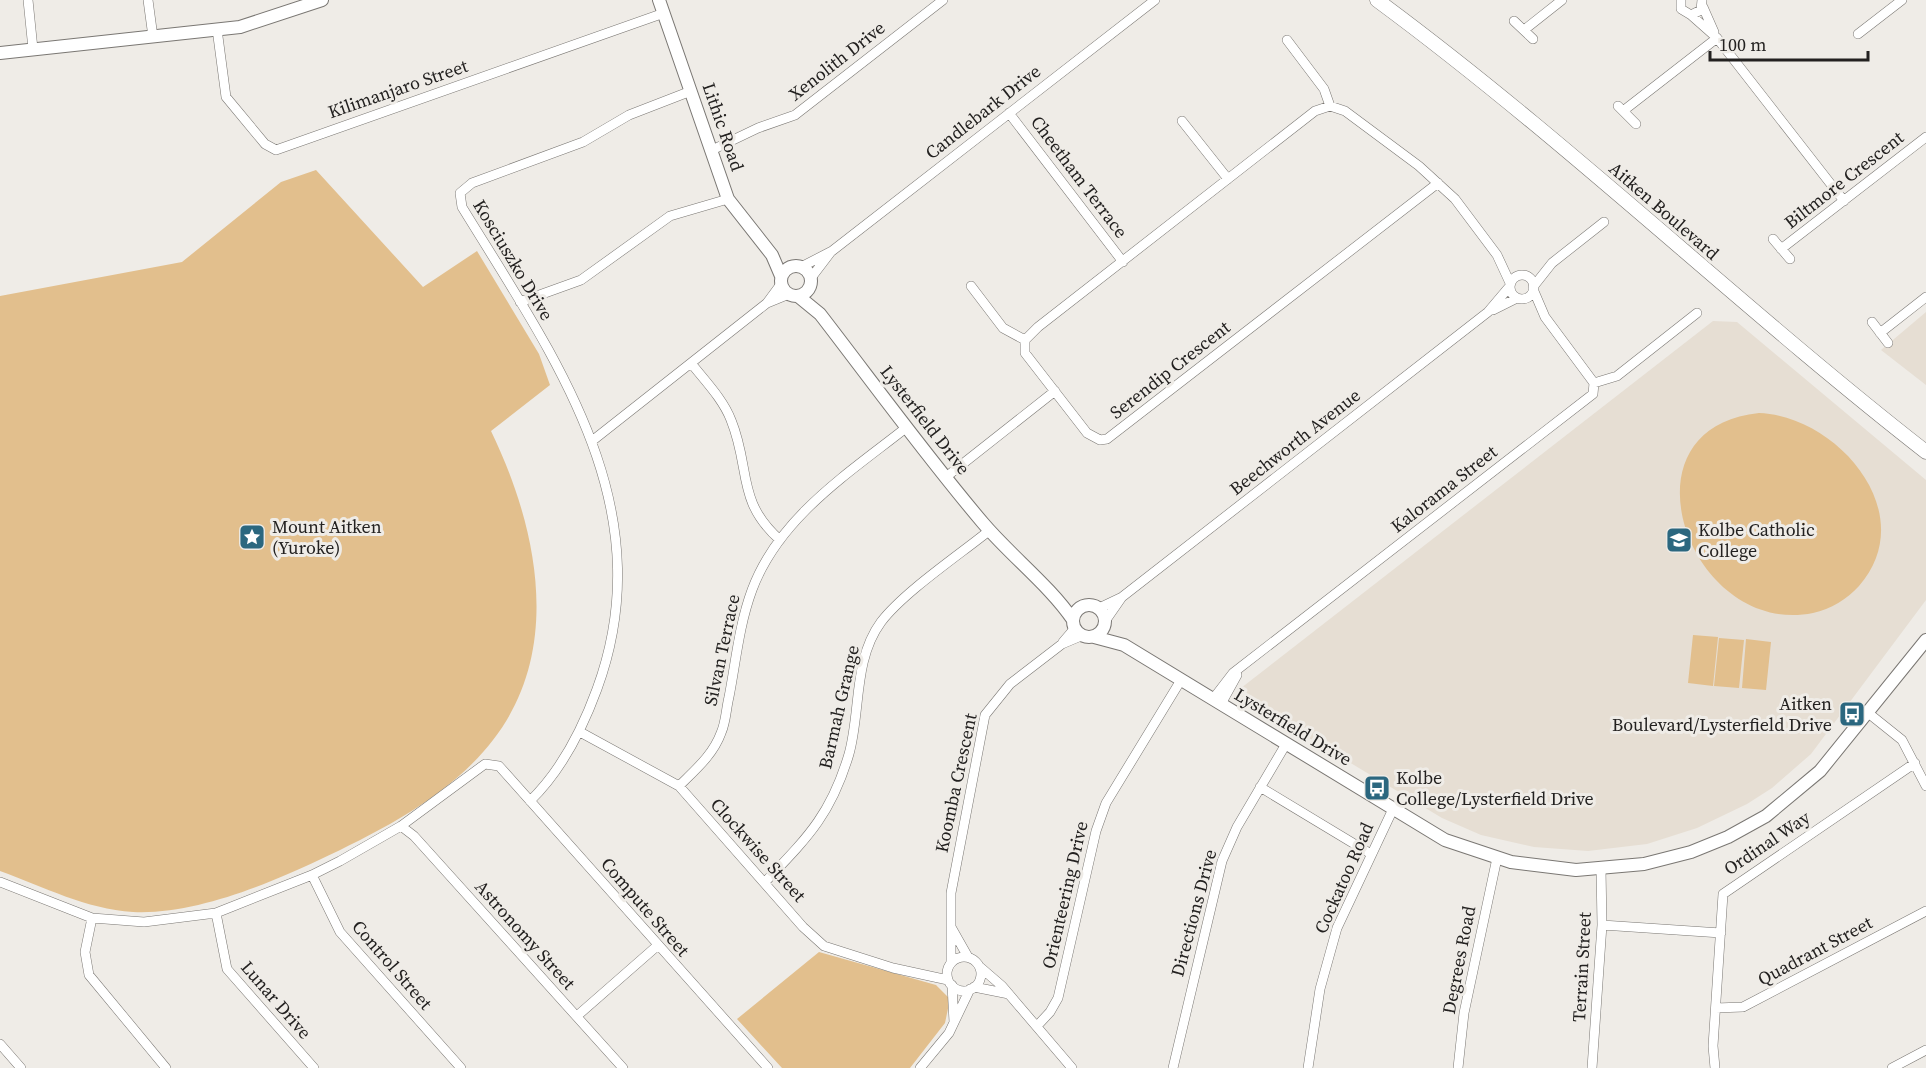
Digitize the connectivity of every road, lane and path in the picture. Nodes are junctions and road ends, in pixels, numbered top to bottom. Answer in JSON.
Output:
{"nodes":[{"id":1,"x":28,"y":0,"type":"edge"},
{"id":2,"x":148,"y":0,"type":"edge"},
{"id":3,"x":322,"y":0,"type":"edge"},
{"id":4,"x":659,"y":0,"type":"edge"},
{"id":5,"x":943,"y":0,"type":"edge"},
{"id":6,"x":1155,"y":0,"type":"edge"},
{"id":7,"x":1562,"y":0,"type":"edge"},
{"id":8,"x":1902,"y":0,"type":"edge"},
{"id":9,"x":1680,"y":1,"type":"edge"},
{"id":10,"x":1379,"y":2,"type":"edge"},
{"id":11,"x":1704,"y":3,"type":"edge"},
{"id":12,"x":290,"y":5,"type":"edge"},
{"id":13,"x":664,"y":13,"type":"junction"},
{"id":14,"x":1690,"y":15,"type":"junction"},
{"id":15,"x":1514,"y":21,"type":"dead end"},
{"id":16,"x":218,"y":29,"type":"junction"},
{"id":17,"x":1524,"y":30,"type":"junction"},
{"id":18,"x":1858,"y":34,"type":"dead end"},
{"id":19,"x":153,"y":37,"type":"junction"},
{"id":20,"x":1716,"y":38,"type":"junction"},
{"id":21,"x":1533,"y":39,"type":"dead end"},
{"id":22,"x":1287,"y":40,"type":"dead end"},
{"id":23,"x":33,"y":49,"type":"junction"},
{"id":24,"x":0,"y":53,"type":"edge"},
{"id":25,"x":691,"y":91,"type":"junction"},
{"id":26,"x":1330,"y":106,"type":"junction"},
{"id":27,"x":1008,"y":113,"type":"junction"},
{"id":28,"x":1182,"y":121,"type":"dead end"},
{"id":29,"x":1636,"y":124,"type":"dead end"},
{"id":30,"x":1926,"y":137,"type":"edge"},
{"id":31,"x":712,"y":150,"type":"junction"},
{"id":32,"x":1228,"y":179,"type":"junction"},
{"id":33,"x":1438,"y":183,"type":"junction"},
{"id":34,"x":728,"y":199,"type":"junction"},
{"id":35,"x":1844,"y":201,"type":"junction"},
{"id":36,"x":1604,"y":222,"type":"dead end"},
{"id":37,"x":1773,"y":239,"type":"dead end"},
{"id":38,"x":1781,"y":249,"type":"junction"},
{"id":39,"x":832,"y":251,"type":"junction"},
{"id":40,"x":772,"y":255,"type":"junction"},
{"id":41,"x":1497,"y":255,"type":"junction"},
{"id":42,"x":1790,"y":259,"type":"dead end"},
{"id":43,"x":1123,"y":262,"type":"junction"},
{"id":44,"x":1552,"y":263,"type":"junction"},
{"id":45,"x":798,"y":266,"type":"junction"},
{"id":46,"x":1524,"y":275,"type":"junction"},
{"id":47,"x":781,"y":280,"type":"junction"},
{"id":48,"x":810,"y":283,"type":"junction"},
{"id":49,"x":1510,"y":285,"type":"junction"},
{"id":50,"x":971,"y":286,"type":"dead end"},
{"id":51,"x":1533,"y":288,"type":"junction"},
{"id":52,"x":794,"y":295,"type":"junction"},
{"id":53,"x":1926,"y":297,"type":"edge"},
{"id":54,"x":1518,"y":298,"type":"junction"},
{"id":55,"x":520,"y":303,"type":"junction"},
{"id":56,"x":767,"y":303,"type":"junction"},
{"id":57,"x":1488,"y":312,"type":"junction"},
{"id":58,"x":1697,"y":313,"type":"dead end"},
{"id":59,"x":820,"y":314,"type":"junction"},
{"id":60,"x":1545,"y":316,"type":"junction"},
{"id":61,"x":1872,"y":322,"type":"dead end"},
{"id":62,"x":1880,"y":333,"type":"junction"},
{"id":63,"x":1025,"y":340,"type":"junction"},
{"id":64,"x":1888,"y":343,"type":"dead end"},
{"id":65,"x":691,"y":363,"type":"junction"},
{"id":66,"x":1594,"y":382,"type":"junction"},
{"id":67,"x":1054,"y":391,"type":"junction"},
{"id":68,"x":908,"y":426,"type":"junction"},
{"id":69,"x":592,"y":441,"type":"junction"},
{"id":70,"x":1926,"y":452,"type":"edge"},
{"id":71,"x":946,"y":477,"type":"junction"},
{"id":72,"x":990,"y":530,"type":"junction"},
{"id":73,"x":780,"y":540,"type":"junction"},
{"id":74,"x":1055,"y":596,"type":"junction"},
{"id":75,"x":1122,"y":597,"type":"junction"},
{"id":76,"x":1082,"y":607,"type":"junction"},
{"id":77,"x":1099,"y":608,"type":"junction"},
{"id":78,"x":1106,"y":622,"type":"junction"},
{"id":79,"x":1081,"y":630,"type":"junction"},
{"id":80,"x":1926,"y":640,"type":"edge"},
{"id":81,"x":1124,"y":645,"type":"junction"},
{"id":82,"x":1182,"y":680,"type":"junction"},
{"id":83,"x":1217,"y":701,"type":"junction"},
{"id":84,"x":1867,"y":712,"type":"junction"},
{"id":85,"x":580,"y":732,"type":"junction"},
{"id":86,"x":1286,"y":744,"type":"junction"},
{"id":87,"x":1915,"y":763,"type":"junction"},
{"id":88,"x":679,"y":786,"type":"junction"},
{"id":89,"x":1926,"y":786,"type":"edge"},
{"id":90,"x":1260,"y":787,"type":"junction"},
{"id":91,"x":530,"y":801,"type":"junction"},
{"id":92,"x":1393,"y":809,"type":"junction"},
{"id":93,"x":401,"y":826,"type":"junction"},
{"id":94,"x":1371,"y":854,"type":"junction"},
{"id":95,"x":1497,"y":858,"type":"junction"},
{"id":96,"x":1601,"y":869,"type":"junction"},
{"id":97,"x":312,"y":875,"type":"junction"},
{"id":98,"x":0,"y":882,"type":"edge"},
{"id":99,"x":765,"y":882,"type":"junction"},
{"id":100,"x":1926,"y":911,"type":"edge"},
{"id":101,"x":216,"y":913,"type":"junction"},
{"id":102,"x":92,"y":918,"type":"junction"},
{"id":103,"x":950,"y":925,"type":"junction"},
{"id":104,"x":1602,"y":925,"type":"junction"},
{"id":105,"x":1721,"y":933,"type":"junction"},
{"id":106,"x":657,"y":946,"type":"junction"},
{"id":107,"x":968,"y":957,"type":"junction"},
{"id":108,"x":950,"y":964,"type":"junction"},
{"id":109,"x":980,"y":967,"type":"junction"},
{"id":110,"x":917,"y":974,"type":"junction"},
{"id":111,"x":950,"y":982,"type":"junction"},
{"id":112,"x":972,"y":988,"type":"junction"},
{"id":113,"x":1009,"y":994,"type":"junction"},
{"id":114,"x":1716,"y":1008,"type":"junction"},
{"id":115,"x":577,"y":1016,"type":"junction"},
{"id":116,"x":954,"y":1022,"type":"junction"},
{"id":117,"x":1037,"y":1026,"type":"junction"},
{"id":118,"x":0,"y":1044,"type":"edge"},
{"id":119,"x":1926,"y":1050,"type":"edge"},
{"id":120,"x":21,"y":1068,"type":"edge"},
{"id":121,"x":166,"y":1068,"type":"edge"},
{"id":122,"x":314,"y":1068,"type":"edge"},
{"id":123,"x":461,"y":1068,"type":"edge"},
{"id":124,"x":623,"y":1068,"type":"edge"},
{"id":125,"x":768,"y":1068,"type":"edge"},
{"id":126,"x":920,"y":1068,"type":"edge"},
{"id":127,"x":1072,"y":1068,"type":"edge"},
{"id":128,"x":1173,"y":1068,"type":"edge"},
{"id":129,"x":1308,"y":1068,"type":"edge"},
{"id":130,"x":1458,"y":1068,"type":"edge"},
{"id":131,"x":1592,"y":1068,"type":"edge"},
{"id":132,"x":1715,"y":1068,"type":"edge"},
{"id":133,"x":1892,"y":1068,"type":"edge"}],
"edges":[{"from":1,"to":23,"type":"street"},
{"from":2,"to":19,"type":"street"},
{"from":3,"to":12,"type":"street"},
{"from":4,"to":13,"type":"street","name":"Lithic Road"},
{"from":5,"to":31,"type":"street","name":"Xenolith Drive"},
{"from":6,"to":27,"type":"street","name":"Candlebark Drive"},
{"from":7,"to":17,"type":"street"},
{"from":8,"to":18,"type":"street"},
{"from":9,"to":14,"type":"street"},
{"from":10,"to":70,"type":"main road","name":"Aitken Boulevard"},
{"from":11,"to":14,"type":"street"},
{"from":11,"to":20,"type":"street"},
{"from":12,"to":16,"type":"street"},
{"from":13,"to":16,"type":"street","name":"Kilimanjaro Street"},
{"from":13,"to":25,"type":"street","name":"Lithic Road"},
{"from":14,"to":20,"type":"street"},
{"from":15,"to":17,"type":"street"},
{"from":16,"to":19,"type":"street"},
{"from":17,"to":21,"type":"street"},
{"from":19,"to":23,"type":"street"},
{"from":20,"to":29,"type":"street"},
{"from":20,"to":35,"type":"street"},
{"from":22,"to":26,"type":"street"},
{"from":23,"to":24,"type":"street"},
{"from":25,"to":31,"type":"street","name":"Lithic Road"},
{"from":25,"to":55,"type":"street","name":"Kosciuszko Drive"},
{"from":26,"to":32,"type":"street"},
{"from":26,"to":33,"type":"street"},
{"from":27,"to":39,"type":"street","name":"Candlebark Drive"},
{"from":27,"to":43,"type":"street","name":"Cheetham Terrace"},
{"from":28,"to":32,"type":"street"},
{"from":30,"to":35,"type":"street","name":"Biltmore Crescent"},
{"from":31,"to":34,"type":"street","name":"Lithic Road"},
{"from":32,"to":43,"type":"street"},
{"from":33,"to":41,"type":"street"},
{"from":33,"to":67,"type":"street","name":"Serendip Crescent"},
{"from":34,"to":40,"type":"street","name":"Lithic Road"},
{"from":34,"to":55,"type":"street"},
{"from":35,"to":38,"type":"street","name":"Biltmore Crescent"},
{"from":36,"to":44,"type":"street"},
{"from":37,"to":38,"type":"street","name":"Biltmore Crescent"},
{"from":38,"to":42,"type":"street","name":"Biltmore Crescent"},
{"from":39,"to":45,"type":"street","name":"Candlebark Drive"},
{"from":39,"to":48,"type":"street","name":"Candlebark Drive"},
{"from":40,"to":45,"type":"street","name":"Lithic Road"},
{"from":40,"to":47,"type":"street","name":"Lithic Road"},
{"from":41,"to":46,"type":"street"},
{"from":41,"to":49,"type":"street"},
{"from":43,"to":63,"type":"street"},
{"from":44,"to":46,"type":"street"},
{"from":44,"to":51,"type":"street"},
{"from":45,"to":47,"type":"street"},
{"from":45,"to":48,"type":"street"},
{"from":46,"to":49,"type":"street"},
{"from":46,"to":51,"type":"street"},
{"from":47,"to":52,"type":"street","name":"Lithic Road"},
{"from":47,"to":56,"type":"street"},
{"from":48,"to":52,"type":"street"},
{"from":48,"to":59,"type":"street","name":"Lysterfield Drive"},
{"from":49,"to":54,"type":"street"},
{"from":49,"to":57,"type":"street","name":"Beechworth Avenue"},
{"from":50,"to":63,"type":"street"},
{"from":51,"to":54,"type":"street"},
{"from":51,"to":60,"type":"street"},
{"from":52,"to":56,"type":"street"},
{"from":52,"to":59,"type":"street","name":"Lysterfield Drive"},
{"from":53,"to":62,"type":"street"},
{"from":54,"to":57,"type":"street","name":"Beechworth Avenue"},
{"from":54,"to":60,"type":"street"},
{"from":55,"to":69,"type":"street","name":"Kosciuszko Drive"},
{"from":56,"to":65,"type":"street"},
{"from":57,"to":75,"type":"street","name":"Beechworth Avenue"},
{"from":58,"to":66,"type":"street"},
{"from":59,"to":68,"type":"street","name":"Lysterfield Drive"},
{"from":60,"to":66,"type":"street"},
{"from":61,"to":62,"type":"street"},
{"from":62,"to":64,"type":"street"},
{"from":63,"to":67,"type":"street","name":"Serendip Crescent"},
{"from":65,"to":69,"type":"street"},
{"from":65,"to":73,"type":"street"},
{"from":66,"to":83,"type":"street","name":"Kalorama Street"},
{"from":67,"to":71,"type":"street"},
{"from":68,"to":71,"type":"street","name":"Lysterfield Drive"},
{"from":68,"to":73,"type":"street","name":"Silvan Terrace"},
{"from":69,"to":85,"type":"street","name":"Kosciuszko Drive"},
{"from":71,"to":72,"type":"street","name":"Lysterfield Drive"},
{"from":72,"to":74,"type":"street","name":"Lysterfield Drive"},
{"from":72,"to":99,"type":"street","name":"Barmah Grange"},
{"from":73,"to":88,"type":"street","name":"Silvan Terrace"},
{"from":74,"to":76,"type":"street","name":"Lysterfield Drive"},
{"from":74,"to":79,"type":"street","name":"Lysterfield Drive"},
{"from":75,"to":77,"type":"street","name":"Beechworth Avenue"},
{"from":75,"to":78,"type":"street","name":"Beechworth Avenue"},
{"from":76,"to":77,"type":"street"},
{"from":76,"to":79,"type":"street"},
{"from":77,"to":78,"type":"street"},
{"from":78,"to":79,"type":"street"},
{"from":78,"to":81,"type":"street","name":"Lysterfield Drive"},
{"from":79,"to":81,"type":"street","name":"Lysterfield Drive"},
{"from":79,"to":103,"type":"street","name":"Koomba Crescent"},
{"from":80,"to":84,"type":"street","name":"Lysterfield Drive"},
{"from":81,"to":82,"type":"street","name":"Lysterfield Drive"},
{"from":82,"to":83,"type":"street","name":"Lysterfield Drive"},
{"from":82,"to":117,"type":"street","name":"Orienteering Drive"},
{"from":83,"to":86,"type":"street","name":"Lysterfield Drive"},
{"from":84,"to":87,"type":"street"},
{"from":84,"to":96,"type":"street","name":"Lysterfield Drive"},
{"from":85,"to":88,"type":"street","name":"Clockwise Street"},
{"from":85,"to":91,"type":"street","name":"Kosciuszko Drive"},
{"from":86,"to":90,"type":"street","name":"Directions Drive"},
{"from":86,"to":92,"type":"street","name":"Lysterfield Drive"},
{"from":87,"to":89,"type":"street"},
{"from":87,"to":105,"type":"street","name":"Ordinal Way"},
{"from":88,"to":99,"type":"street","name":"Clockwise Street"},
{"from":90,"to":94,"type":"street"},
{"from":90,"to":128,"type":"street","name":"Directions Drive"},
{"from":91,"to":93,"type":"street","name":"Compute Street"},
{"from":91,"to":106,"type":"street","name":"Compute Street"},
{"from":92,"to":94,"type":"street","name":"Cockatoo Road"},
{"from":92,"to":95,"type":"street","name":"Lysterfield Drive"},
{"from":93,"to":97,"type":"street"},
{"from":93,"to":115,"type":"street","name":"Astronomy Street"},
{"from":94,"to":129,"type":"street","name":"Cockatoo Road"},
{"from":95,"to":96,"type":"street","name":"Lysterfield Drive"},
{"from":95,"to":130,"type":"street","name":"Degrees Road"},
{"from":96,"to":104,"type":"street","name":"Terrain Street"},
{"from":97,"to":101,"type":"street"},
{"from":97,"to":123,"type":"street","name":"Control Street"},
{"from":98,"to":102,"type":"street"},
{"from":99,"to":110,"type":"street","name":"Clockwise Street"},
{"from":100,"to":114,"type":"street","name":"Quadrant Street"},
{"from":101,"to":102,"type":"street"},
{"from":101,"to":122,"type":"street","name":"Lunar Drive"},
{"from":102,"to":121,"type":"street"},
{"from":103,"to":107,"type":"street"},
{"from":103,"to":108,"type":"street","name":"Koomba Crescent"},
{"from":104,"to":105,"type":"street"},
{"from":104,"to":131,"type":"street","name":"Terrain Street"},
{"from":105,"to":114,"type":"street","name":"Ordinal Way"},
{"from":106,"to":115,"type":"street"},
{"from":106,"to":125,"type":"street","name":"Compute Street"},
{"from":107,"to":108,"type":"street"},
{"from":107,"to":109,"type":"street"},
{"from":108,"to":110,"type":"street"},
{"from":108,"to":111,"type":"street"},
{"from":109,"to":112,"type":"street"},
{"from":109,"to":113,"type":"street"},
{"from":110,"to":111,"type":"street","name":"Clockwise Street"},
{"from":111,"to":112,"type":"street"},
{"from":111,"to":116,"type":"street"},
{"from":112,"to":113,"type":"street"},
{"from":112,"to":116,"type":"street"},
{"from":113,"to":117,"type":"street"},
{"from":114,"to":132,"type":"street","name":"Ordinal Way"},
{"from":115,"to":124,"type":"street","name":"Astronomy Street"},
{"from":116,"to":126,"type":"street"},
{"from":117,"to":127,"type":"street"},
{"from":118,"to":120,"type":"street"},
{"from":119,"to":133,"type":"street"}]}
